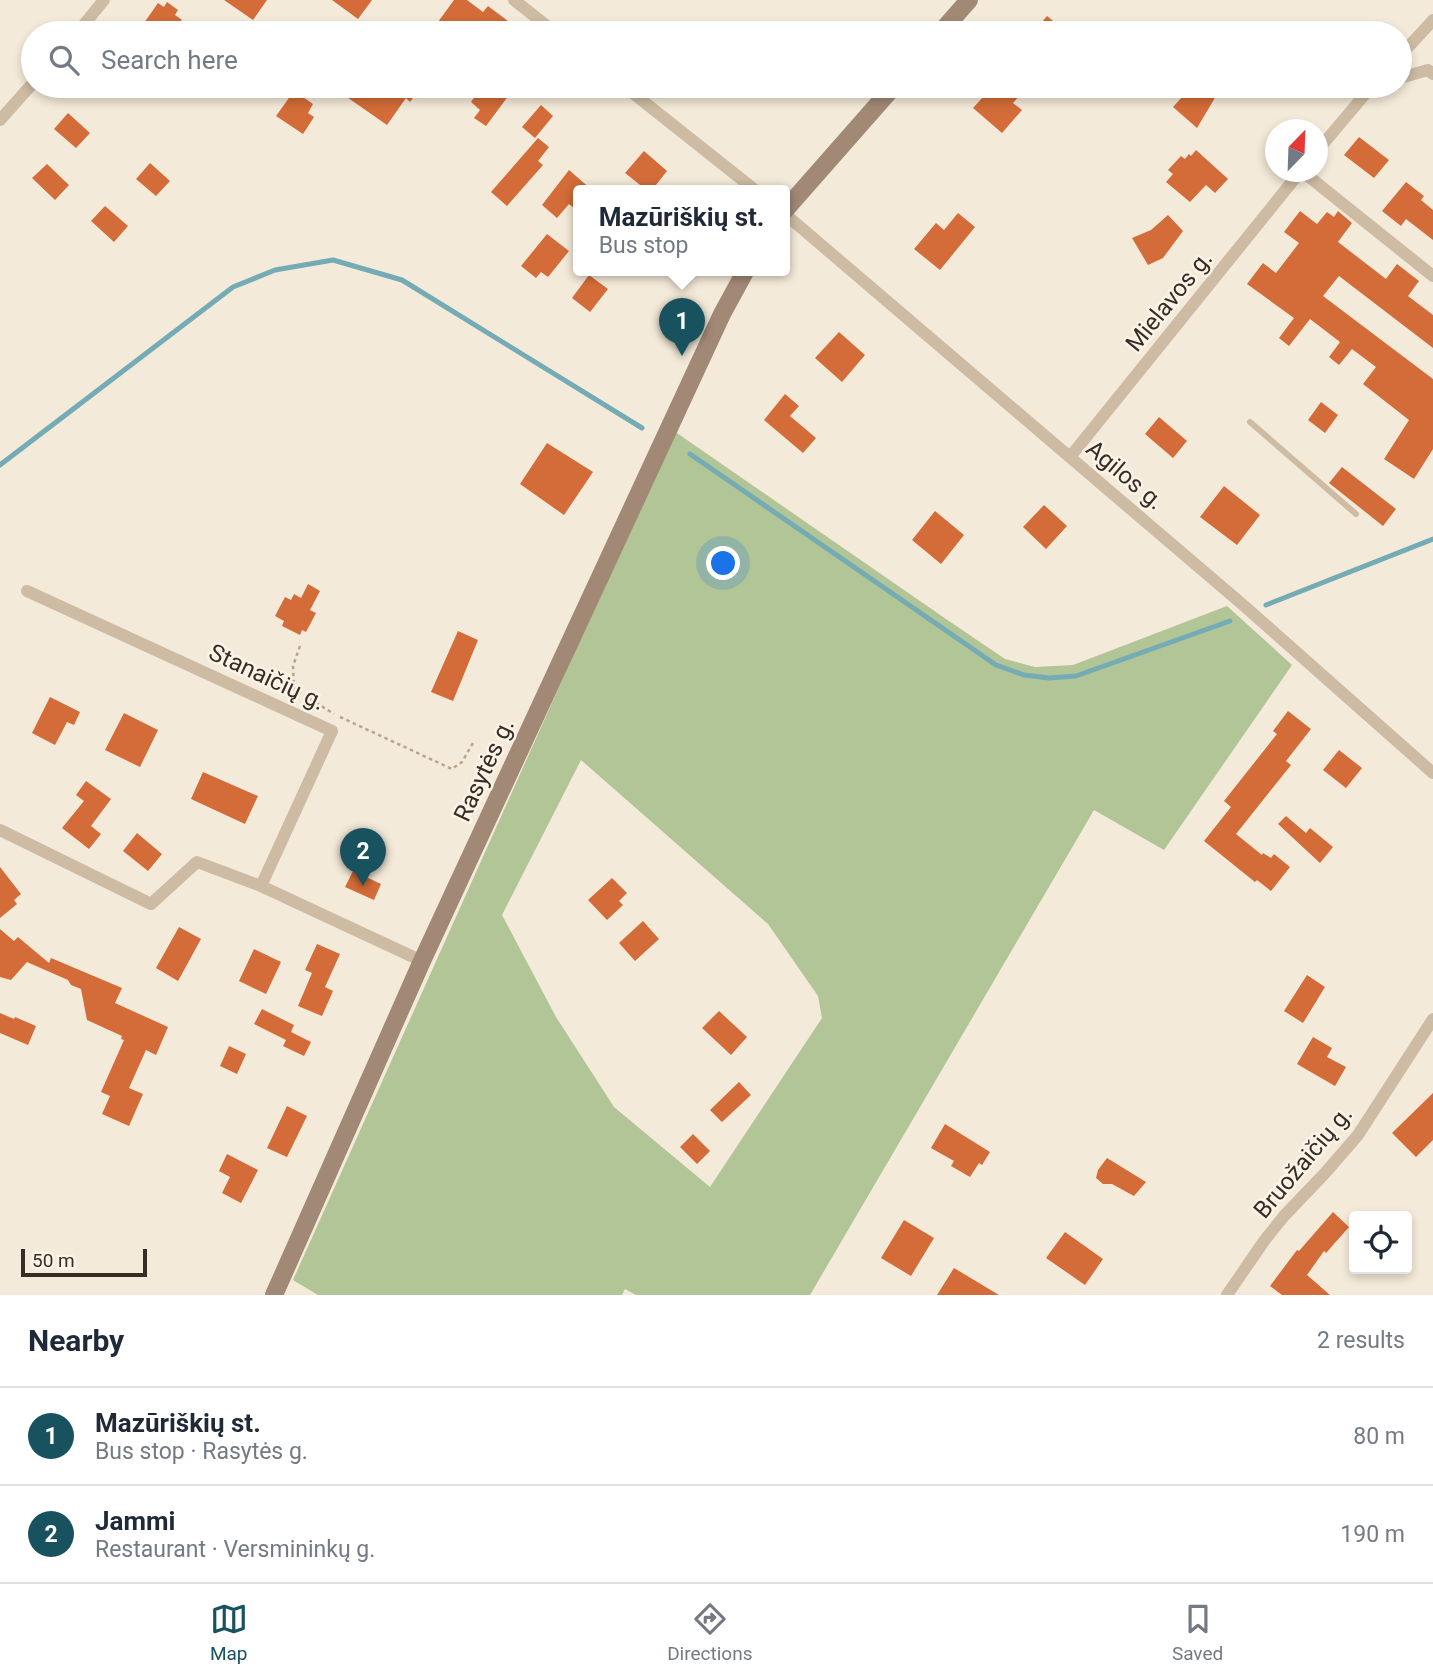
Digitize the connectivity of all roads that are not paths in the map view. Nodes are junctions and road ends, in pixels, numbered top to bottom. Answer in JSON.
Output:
{"nodes":[{"id":1,"x":104,"y":0,"type":"edge"},
{"id":2,"x":513,"y":0,"type":"edge"},
{"id":3,"x":969,"y":0,"type":"edge"},
{"id":4,"x":1433,"y":20,"type":"edge"},
{"id":5,"x":87,"y":21,"type":"edge"},
{"id":6,"x":540,"y":21,"type":"edge"},
{"id":7,"x":951,"y":21,"type":"edge"},
{"id":8,"x":1412,"y":43,"type":"edge"},
{"id":9,"x":1433,"y":74,"type":"edge"},
{"id":10,"x":1412,"y":75,"type":"edge"},
{"id":11,"x":21,"y":96,"type":"edge"},
{"id":12,"x":639,"y":98,"type":"edge"},
{"id":13,"x":884,"y":98,"type":"edge"},
{"id":14,"x":1362,"y":98,"type":"edge"},
{"id":15,"x":0,"y":120,"type":"edge"},
{"id":16,"x":1328,"y":138,"type":"edge"},
{"id":17,"x":1294,"y":182,"type":"edge"},
{"id":18,"x":1315,"y":182,"type":"edge"},
{"id":19,"x":749,"y":185,"type":"edge"},
{"id":20,"x":790,"y":206,"type":"edge"},
{"id":21,"x":790,"y":216,"type":"edge"},
{"id":22,"x":743,"y":276,"type":"edge"},
{"id":23,"x":1433,"y":276,"type":"edge"},
{"id":24,"x":1250,"y":422,"type":"dead end"},
{"id":25,"x":1070,"y":457,"type":"junction"},
{"id":26,"x":1356,"y":514,"type":"dead end"},
{"id":27,"x":27,"y":591,"type":"dead end"},
{"id":28,"x":1433,"y":773,"type":"edge"},
{"id":29,"x":0,"y":830,"type":"edge"},
{"id":30,"x":261,"y":887,"type":"junction"},
{"id":31,"x":422,"y":961,"type":"junction"},
{"id":32,"x":1433,"y":1019,"type":"edge"},
{"id":33,"x":274,"y":1295,"type":"edge"},
{"id":34,"x":1227,"y":1295,"type":"edge"}],
"edges":[{"from":1,"to":5,"type":"street"},
{"from":2,"to":6,"type":"street"},
{"from":3,"to":7,"type":"main road"},
{"from":4,"to":8,"type":"street"},
{"from":9,"to":10,"type":"street"},
{"from":11,"to":15,"type":"street"},
{"from":12,"to":19,"type":"street"},
{"from":13,"to":20,"type":"main road"},
{"from":14,"to":16,"type":"street"},
{"from":17,"to":25,"type":"street","name":"Mielavos g."},
{"from":18,"to":23,"type":"street"},
{"from":21,"to":25,"type":"street","name":"Agilos g."},
{"from":22,"to":31,"type":"main road","name":"Rasytės g."},
{"from":24,"to":26,"type":"lane"},
{"from":25,"to":28,"type":"street","name":"Agilos g."},
{"from":27,"to":30,"type":"street","name":"Stanaičių g."},
{"from":29,"to":30,"type":"street"},
{"from":30,"to":31,"type":"street"},
{"from":31,"to":33,"type":"main road","name":"Rasytės g."},
{"from":32,"to":34,"type":"street","name":"Bruožaičių g."}]}
